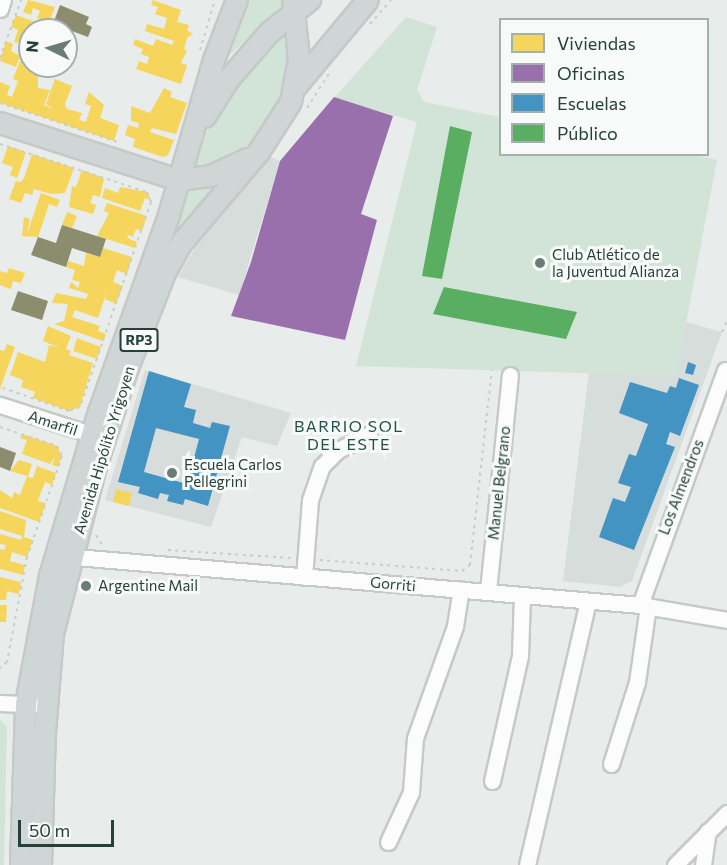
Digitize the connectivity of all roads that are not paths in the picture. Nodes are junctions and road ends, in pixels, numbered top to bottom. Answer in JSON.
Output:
{"nodes":[{"id":1,"x":3,"y":0,"type":"edge"},
{"id":2,"x":237,"y":0,"type":"edge"},
{"id":3,"x":368,"y":0,"type":"edge"},
{"id":4,"x":300,"y":3,"type":"edge"},
{"id":5,"x":0,"y":9,"type":"edge"},
{"id":6,"x":295,"y":88,"type":"junction"},
{"id":7,"x":0,"y":123,"type":"edge"},
{"id":8,"x":188,"y":152,"type":"junction"},
{"id":9,"x":260,"y":152,"type":"junction"},
{"id":10,"x":159,"y":176,"type":"junction"},
{"id":11,"x":179,"y":180,"type":"junction"},
{"id":12,"x":168,"y":218,"type":"junction"},
{"id":13,"x":725,"y":370,"type":"dead end"},
{"id":14,"x":510,"y":375,"type":"dead end"},
{"id":15,"x":0,"y":405,"type":"edge"},
{"id":16,"x":368,"y":435,"type":"dead end"},
{"id":17,"x":99,"y":437,"type":"junction"},
{"id":18,"x":65,"y":556,"type":"junction"},
{"id":19,"x":304,"y":577,"type":"junction"},
{"id":20,"x":461,"y":589,"type":"junction"},
{"id":21,"x":488,"y":591,"type":"junction"},
{"id":22,"x":522,"y":595,"type":"junction"},
{"id":23,"x":588,"y":600,"type":"junction"},
{"id":24,"x":644,"y":605,"type":"junction"},
{"id":25,"x":727,"y":621,"type":"edge"},
{"id":26,"x":0,"y":703,"type":"edge"},
{"id":27,"x":26,"y":704,"type":"junction"},
{"id":28,"x":47,"y":705,"type":"junction"},
{"id":29,"x":611,"y":764,"type":"dead end"},
{"id":30,"x":492,"y":781,"type":"dead end"},
{"id":31,"x":727,"y":813,"type":"edge"},
{"id":32,"x":708,"y":831,"type":"junction"},
{"id":33,"x":388,"y":842,"type":"dead end"},
{"id":34,"x":21,"y":865,"type":"edge"},
{"id":35,"x":41,"y":865,"type":"edge"},
{"id":36,"x":527,"y":865,"type":"edge"},
{"id":37,"x":675,"y":865,"type":"edge"},
{"id":38,"x":703,"y":865,"type":"edge"}],
"edges":[{"from":1,"to":5,"type":"street"},
{"from":2,"to":8,"type":"main road","name":"Avenida Hipólito Yrigoyen"},
{"from":3,"to":6,"type":"main road","number":"RP3"},
{"from":4,"to":6,"type":"main road","name":"Avenida Hipólito Yrigoyen"},
{"from":4,"to":8,"type":"main road"},
{"from":6,"to":9,"type":"main road","name":"Avenida Hipólito Yrigoyen","number":"RP3"},
{"from":7,"to":10,"type":"main road"},
{"from":8,"to":10,"type":"main road"},
{"from":8,"to":11,"type":"main road","name":"Avenida Hipólito Yrigoyen"},
{"from":9,"to":11,"type":"main road"},
{"from":9,"to":17,"type":"main road","name":"Avenida Hipólito Yrigoyen","number":"RP3"},
{"from":10,"to":11,"type":"main road"},
{"from":10,"to":12,"type":"main road"},
{"from":11,"to":12,"type":"main road","name":"Avenida Hipólito Yrigoyen","number":"RP3"},
{"from":12,"to":17,"type":"main road","name":"Avenida Hipólito Yrigoyen","number":"RP3"},
{"from":13,"to":24,"type":"street","name":"Los Almendros"},
{"from":14,"to":21,"type":"street","name":"Manuel Belgrano"},
{"from":15,"to":17,"type":"street","name":"Amarfil"},
{"from":16,"to":19,"type":"street"},
{"from":17,"to":18,"type":"main road","name":"Avenida Hipólito Yrigoyen","number":"RP3"},
{"from":18,"to":19,"type":"street","name":"Gorriti"},
{"from":18,"to":27,"type":"main road","name":"Avenida Hipólito Yrigoyen","number":"RP3"},
{"from":18,"to":28,"type":"main road","name":"Avenida Hipólito Yrigoyen","number":"RP3"},
{"from":19,"to":20,"type":"street","name":"Gorriti"},
{"from":20,"to":21,"type":"street","name":"Gorriti"},
{"from":20,"to":33,"type":"street"},
{"from":21,"to":22,"type":"street","name":"Gorriti"},
{"from":22,"to":23,"type":"street","name":"Gorriti"},
{"from":22,"to":30,"type":"street"},
{"from":23,"to":24,"type":"street","name":"Gorriti"},
{"from":23,"to":36,"type":"street"},
{"from":24,"to":25,"type":"street","name":"Gorriti"},
{"from":24,"to":29,"type":"street","name":"Los Almendros"},
{"from":26,"to":27,"type":"street"},
{"from":27,"to":28,"type":"street"},
{"from":27,"to":34,"type":"main road","name":"Avenida Hipólito Yrigoyen","number":"RP3"},
{"from":28,"to":35,"type":"main road","name":"Avenida Hipólito Yrigoyen","number":"RP3"},
{"from":31,"to":32,"type":"street"},
{"from":32,"to":37,"type":"street"},
{"from":32,"to":38,"type":"street"}]}
